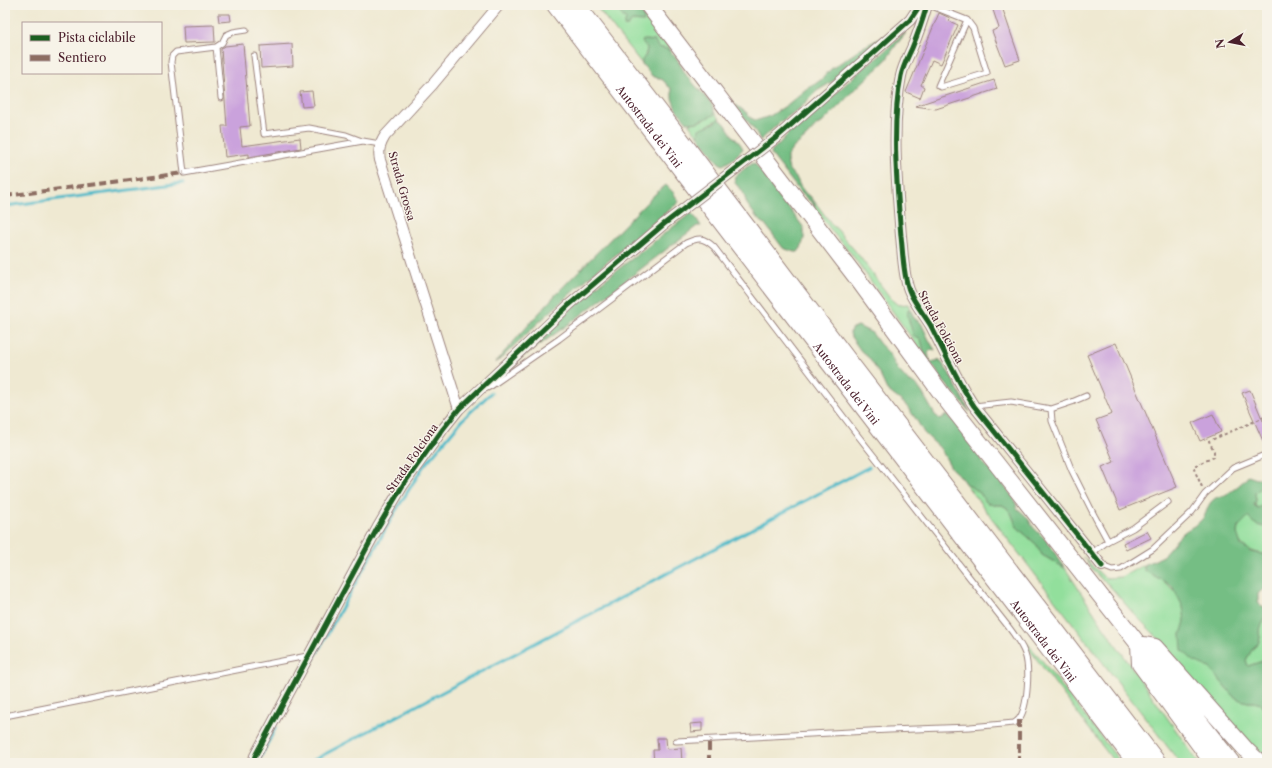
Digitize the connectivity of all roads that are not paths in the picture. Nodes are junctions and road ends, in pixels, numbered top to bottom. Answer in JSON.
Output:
{"nodes":[{"id":1,"x":499,"y":5,"type":"edge"},
{"id":2,"x":556,"y":5,"type":"edge"},
{"id":3,"x":576,"y":5,"type":"edge"},
{"id":4,"x":648,"y":5,"type":"edge"},
{"id":5,"x":920,"y":5,"type":"edge"},
{"id":6,"x":928,"y":5,"type":"edge"},
{"id":7,"x":967,"y":20,"type":"junction"},
{"id":8,"x":246,"y":30,"type":"dead end"},
{"id":9,"x":216,"y":47,"type":"junction"},
{"id":10,"x":254,"y":56,"type":"dead end"},
{"id":11,"x":221,"y":98,"type":"dead end"},
{"id":12,"x":363,"y":141,"type":"junction"},
{"id":13,"x":380,"y":144,"type":"junction"},
{"id":14,"x":477,"y":392,"type":"junction"},
{"id":15,"x":1086,"y":396,"type":"dead end"},
{"id":16,"x":974,"y":406,"type":"junction"},
{"id":17,"x":1051,"y":408,"type":"junction"},
{"id":18,"x":459,"y":409,"type":"junction"},
{"id":19,"x":1267,"y":454,"type":"edge"},
{"id":20,"x":1168,"y":502,"type":"dead end"},
{"id":21,"x":1108,"y":541,"type":"junction"},
{"id":22,"x":1092,"y":553,"type":"junction"},
{"id":23,"x":1102,"y":566,"type":"joint"},
{"id":24,"x":1139,"y":644,"type":"junction"},
{"id":25,"x":308,"y":656,"type":"junction"},
{"id":26,"x":5,"y":716,"type":"edge"},
{"id":27,"x":676,"y":741,"type":"dead end"},
{"id":28,"x":253,"y":763,"type":"edge"},
{"id":29,"x":1137,"y":763,"type":"edge"},
{"id":30,"x":1157,"y":763,"type":"edge"},
{"id":31,"x":1213,"y":763,"type":"edge"},
{"id":32,"x":1232,"y":763,"type":"edge"},
{"id":33,"x":1260,"y":763,"type":"edge"}],
"edges":[{"from":1,"to":13,"type":"street","name":"Strada Grossa"},
{"from":2,"to":29,"type":"highway","name":"Autostrada dei Vini"},
{"from":3,"to":30,"type":"highway","name":"Autostrada dei Vini"},
{"from":4,"to":24,"type":"highway"},
{"from":5,"to":14,"type":"street","name":"Strada Folciona","bridge":true},
{"from":6,"to":7,"type":"lane"},
{"from":6,"to":16,"type":"street","name":"Strada Folciona"},
{"from":7,"to":7,"type":"lane"},
{"from":8,"to":9,"type":"lane"},
{"from":9,"to":11,"type":"lane"},
{"from":9,"to":12,"type":"lane"},
{"from":10,"to":12,"type":"lane"},
{"from":12,"to":13,"type":"lane"},
{"from":13,"to":18,"type":"street","name":"Strada Grossa"},
{"from":14,"to":18,"type":"street","name":"Strada Folciona"},
{"from":14,"to":27,"type":"lane"},
{"from":15,"to":17,"type":"lane"},
{"from":16,"to":17,"type":"lane"},
{"from":16,"to":22,"type":"street","name":"Strada Folciona"},
{"from":17,"to":21,"type":"lane"},
{"from":18,"to":25,"type":"street","name":"Strada Folciona"},
{"from":19,"to":23,"type":"lane"},
{"from":20,"to":21,"type":"lane"},
{"from":21,"to":22,"type":"lane"},
{"from":22,"to":23,"type":"street","name":"Strada Folciona"},
{"from":24,"to":31,"type":"highway"},
{"from":24,"to":32,"type":"highway"},
{"from":24,"to":33,"type":"highway"},
{"from":25,"to":26,"type":"lane"},
{"from":25,"to":28,"type":"street","name":"Strada Folciona"}]}
